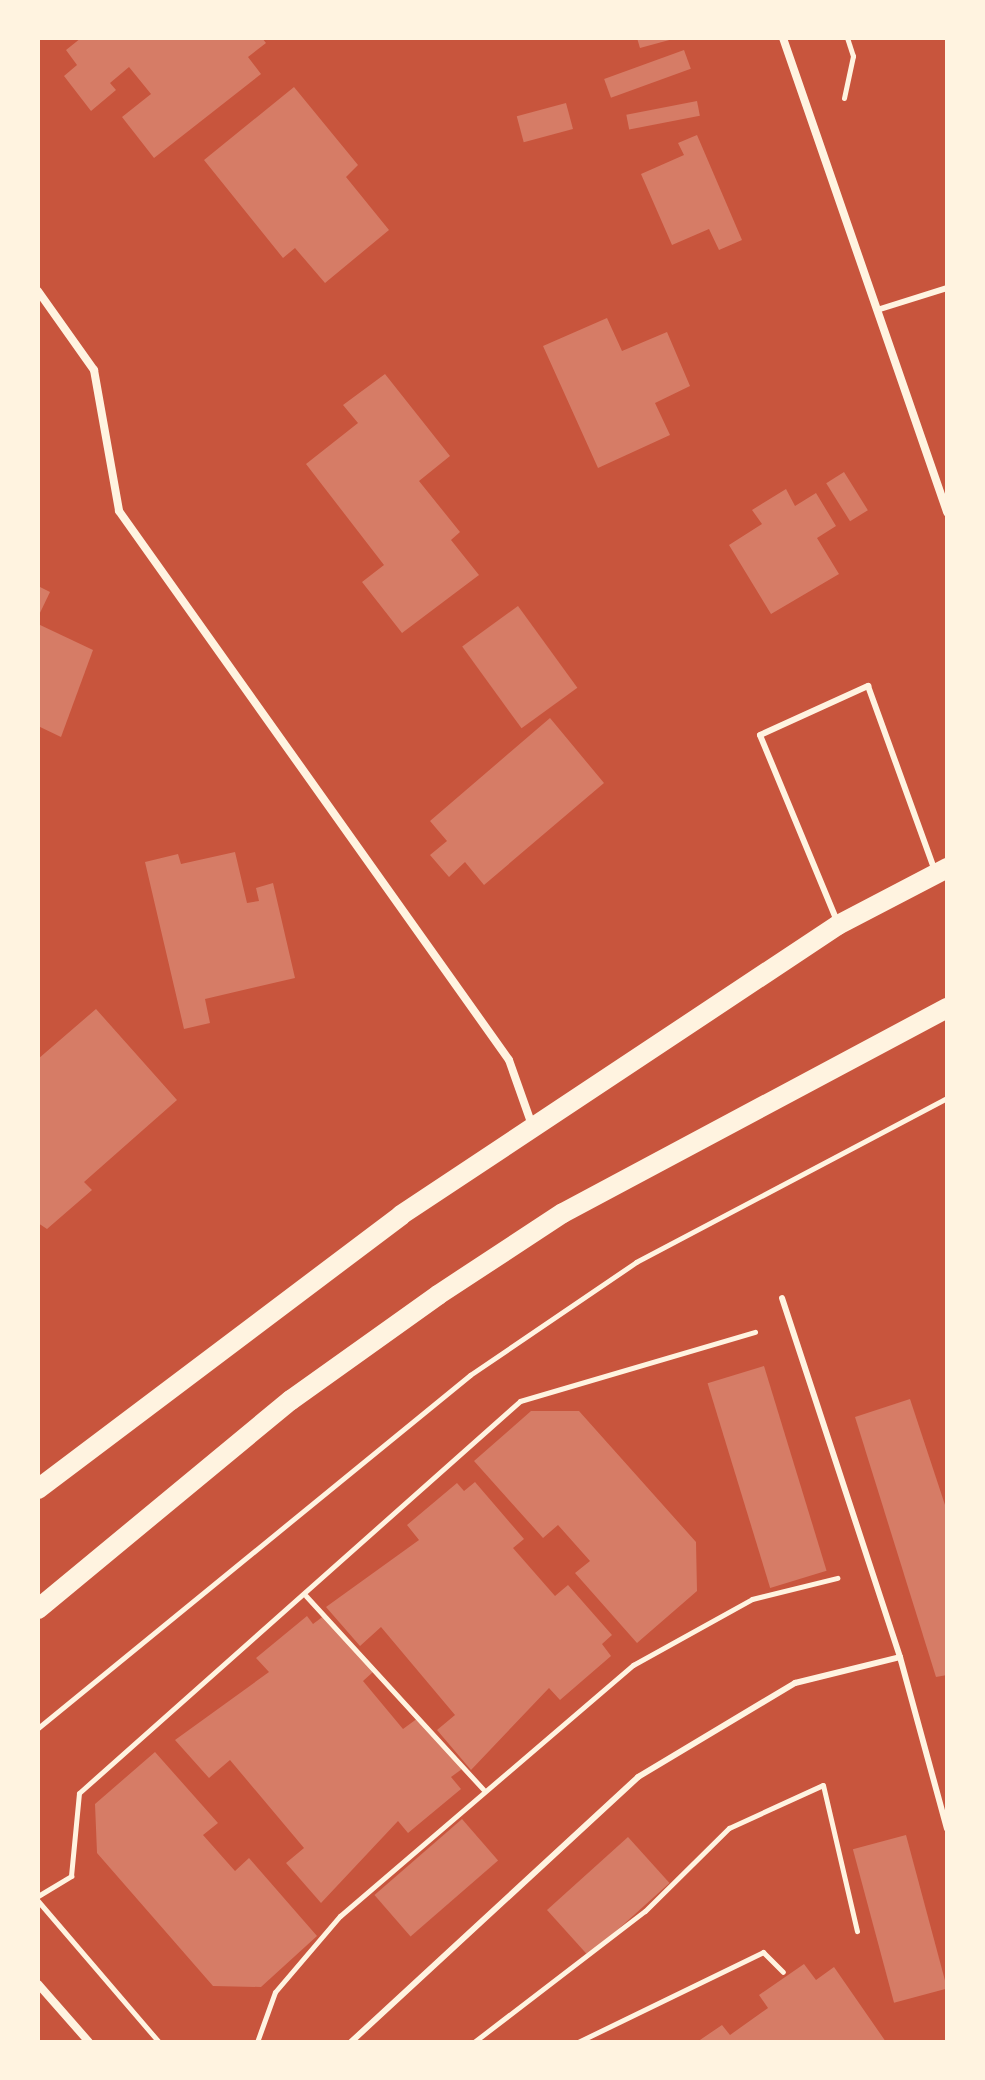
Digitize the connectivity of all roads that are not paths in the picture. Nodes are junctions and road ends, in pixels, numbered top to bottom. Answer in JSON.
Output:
{"nodes":[{"id":1,"x":783,"y":38,"type":"edge"},
{"id":2,"x":947,"y":288,"type":"edge"},
{"id":3,"x":38,"y":291,"type":"edge"},
{"id":4,"x":877,"y":310,"type":"junction"},
{"id":5,"x":947,"y":512,"type":"edge"},
{"id":6,"x":942,"y":872,"type":"edge"},
{"id":7,"x":838,"y":925,"type":"junction"},
{"id":8,"x":947,"y":1008,"type":"edge"},
{"id":9,"x":532,"y":1125,"type":"junction"},
{"id":10,"x":782,"y":1298,"type":"dead end"},
{"id":11,"x":38,"y":1489,"type":"edge"},
{"id":12,"x":38,"y":1609,"type":"edge"},
{"id":13,"x":900,"y":1657,"type":"junction"},
{"id":14,"x":947,"y":1829,"type":"edge"},
{"id":15,"x":38,"y":1984,"type":"edge"},
{"id":16,"x":89,"y":2042,"type":"edge"},
{"id":17,"x":351,"y":2042,"type":"edge"}],
"edges":[{"from":1,"to":4,"type":"street"},
{"from":2,"to":4,"type":"lane"},
{"from":3,"to":9,"type":"street"},
{"from":4,"to":5,"type":"street"},
{"from":6,"to":7,"type":"main road"},
{"from":6,"to":7,"type":"lane"},
{"from":7,"to":9,"type":"main road"},
{"from":8,"to":12,"type":"main road"},
{"from":9,"to":11,"type":"main road"},
{"from":10,"to":13,"type":"lane"},
{"from":13,"to":14,"type":"lane"},
{"from":13,"to":17,"type":"lane"},
{"from":15,"to":16,"type":"street"}]}
